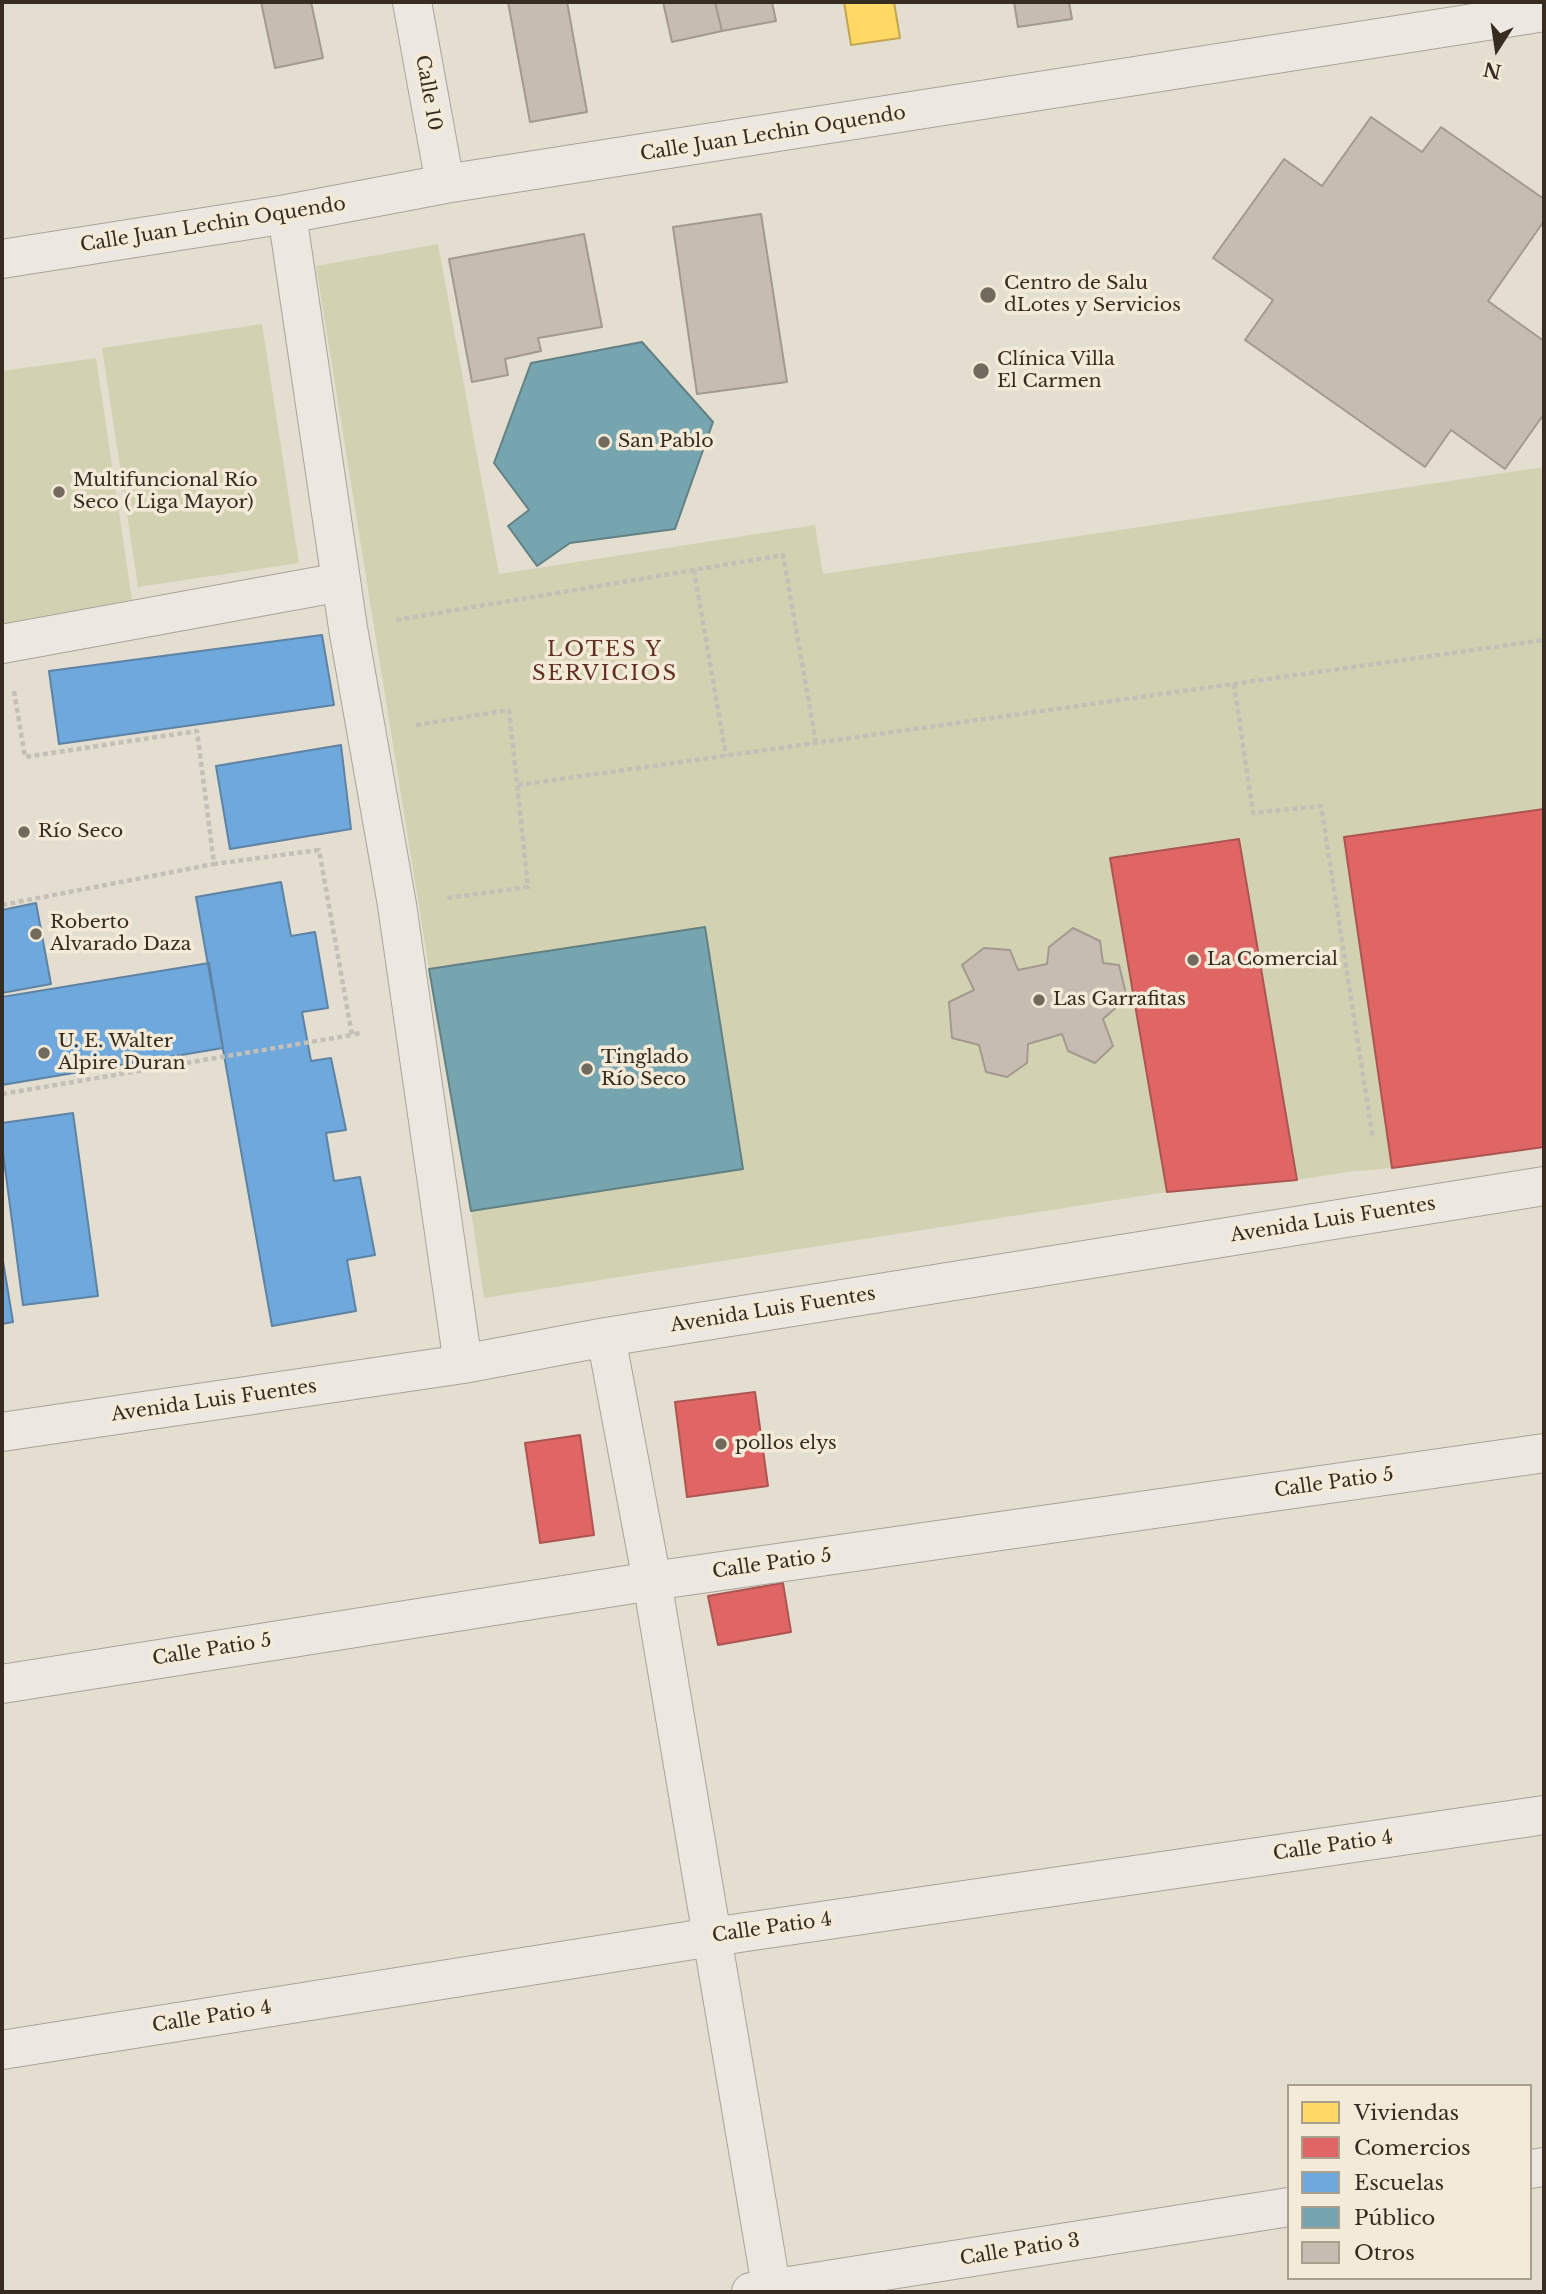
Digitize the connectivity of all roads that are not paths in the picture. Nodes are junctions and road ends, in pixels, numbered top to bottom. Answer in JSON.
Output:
{"nodes":[{"id":1,"x":412,"y":2,"type":"edge"},
{"id":2,"x":1544,"y":12,"type":"edge"},
{"id":3,"x":445,"y":184,"type":"junction"},
{"id":4,"x":288,"y":214,"type":"junction"},
{"id":5,"x":2,"y":260,"type":"edge"},
{"id":6,"x":341,"y":582,"type":"junction"},
{"id":7,"x":7,"y":661,"type":"edge"},
{"id":8,"x":1544,"y":1186,"type":"edge"},
{"id":9,"x":606,"y":1337,"type":"junction"},
{"id":10,"x":463,"y":1364,"type":"junction"},
{"id":11,"x":2,"y":1432,"type":"edge"},
{"id":12,"x":1544,"y":1453,"type":"edge"},
{"id":13,"x":652,"y":1581,"type":"junction"},
{"id":14,"x":2,"y":1684,"type":"edge"},
{"id":15,"x":1544,"y":1815,"type":"edge"},
{"id":16,"x":712,"y":1937,"type":"junction"},
{"id":17,"x":2,"y":2050,"type":"edge"},
{"id":18,"x":1287,"y":2207,"type":"edge"},
{"id":19,"x":764,"y":2291,"type":"edge"}],
"edges":[{"from":1,"to":3,"type":"street","name":"Calle 10"},
{"from":2,"to":3,"type":"street","name":"Calle Juan Lechin Oquendo"},
{"from":3,"to":4,"type":"street","name":"Calle Juan Lechin Oquendo"},
{"from":4,"to":5,"type":"street","name":"Calle Juan Lechin Oquendo"},
{"from":4,"to":6,"type":"street"},
{"from":6,"to":7,"type":"street"},
{"from":6,"to":10,"type":"street"},
{"from":8,"to":9,"type":"street","name":"Avenida Luis Fuentes"},
{"from":9,"to":10,"type":"street","name":"Avenida Luis Fuentes"},
{"from":9,"to":13,"type":"street"},
{"from":10,"to":11,"type":"street","name":"Avenida Luis Fuentes"},
{"from":12,"to":13,"type":"street","name":"Calle Patio 5"},
{"from":13,"to":14,"type":"street","name":"Calle Patio 5"},
{"from":13,"to":16,"type":"street"},
{"from":15,"to":16,"type":"street","name":"Calle Patio 4"},
{"from":16,"to":17,"type":"street","name":"Calle Patio 4"},
{"from":16,"to":19,"type":"street"},
{"from":18,"to":19,"type":"street","name":"Calle Patio 3"}]}
